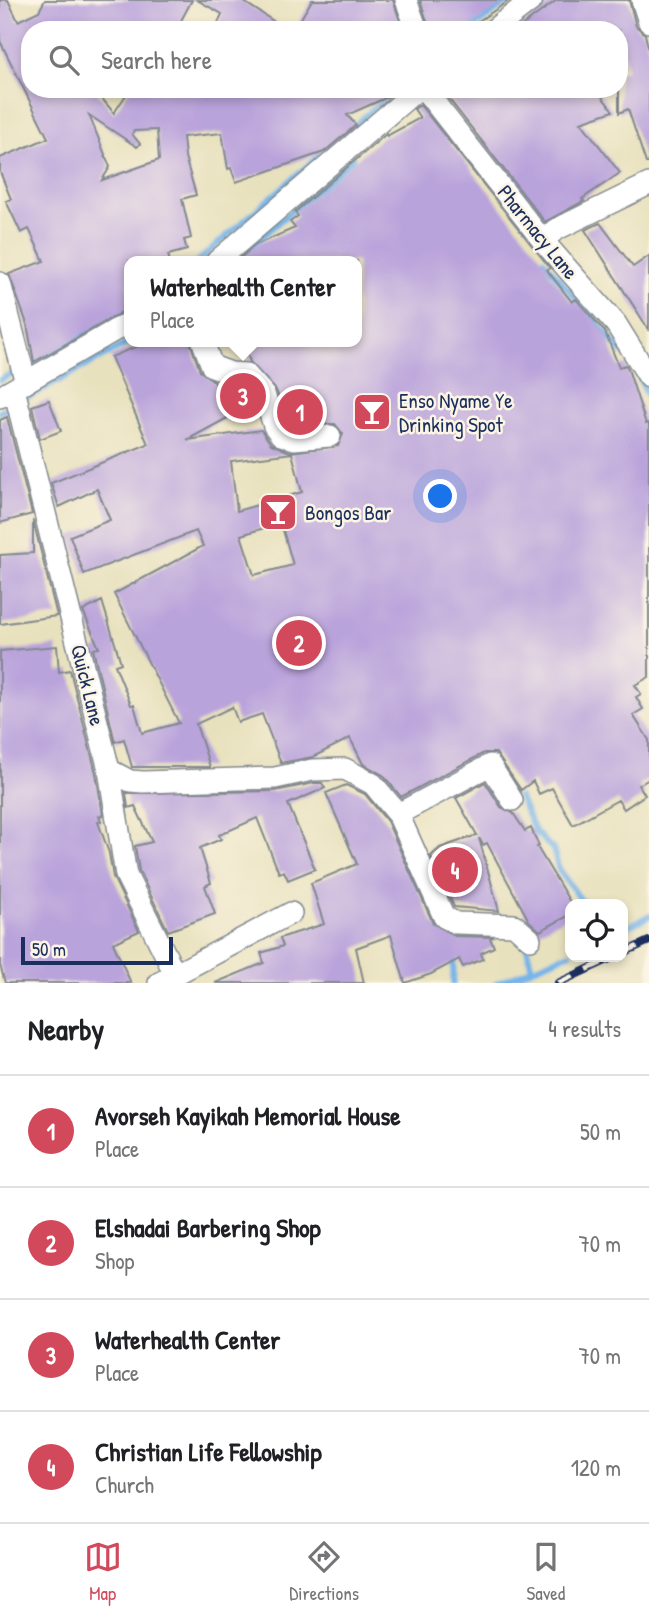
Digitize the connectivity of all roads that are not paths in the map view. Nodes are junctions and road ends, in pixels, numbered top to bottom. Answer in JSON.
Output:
{"nodes":[{"id":1,"x":406,"y":0,"type":"edge"},
{"id":2,"x":532,"y":0,"type":"edge"},
{"id":3,"x":642,"y":0,"type":"edge"},
{"id":4,"x":414,"y":21,"type":"edge"},
{"id":5,"x":505,"y":21,"type":"edge"},
{"id":6,"x":649,"y":22,"type":"edge"},
{"id":7,"x":407,"y":98,"type":"edge"},
{"id":8,"x":432,"y":98,"type":"edge"},
{"id":9,"x":649,"y":184,"type":"edge"},
{"id":10,"x":543,"y":241,"type":"junction"},
{"id":11,"x":223,"y":256,"type":"edge"},
{"id":12,"x":0,"y":284,"type":"edge"},
{"id":13,"x":124,"y":325,"type":"edge"},
{"id":14,"x":205,"y":347,"type":"edge"},
{"id":15,"x":649,"y":377,"type":"edge"},
{"id":16,"x":13,"y":390,"type":"edge"},
{"id":17,"x":330,"y":436,"type":"dead end"},
{"id":18,"x":109,"y":770,"type":"junction"},
{"id":19,"x":512,"y":800,"type":"dead end"},
{"id":20,"x":398,"y":814,"type":"junction"},
{"id":21,"x":291,"y":913,"type":"dead end"},
{"id":22,"x":530,"y":939,"type":"dead end"},
{"id":23,"x":167,"y":979,"type":"edge"}],
"edges":[{"from":1,"to":4,"type":"street"},
{"from":2,"to":5,"type":"street"},
{"from":3,"to":6,"type":"street"},
{"from":7,"to":11,"type":"street"},
{"from":8,"to":10,"type":"street","name":"Pharmacy Lane"},
{"from":9,"to":10,"type":"street"},
{"from":10,"to":15,"type":"street","name":"Pharmacy Lane"},
{"from":12,"to":16,"type":"street","name":"Quick Lane"},
{"from":13,"to":16,"type":"street"},
{"from":14,"to":17,"type":"street"},
{"from":16,"to":18,"type":"street","name":"Quick Lane"},
{"from":18,"to":20,"type":"street"},
{"from":18,"to":23,"type":"street","name":"Quick Lane"},
{"from":19,"to":20,"type":"street"},
{"from":20,"to":22,"type":"street"},
{"from":21,"to":23,"type":"street"}]}
